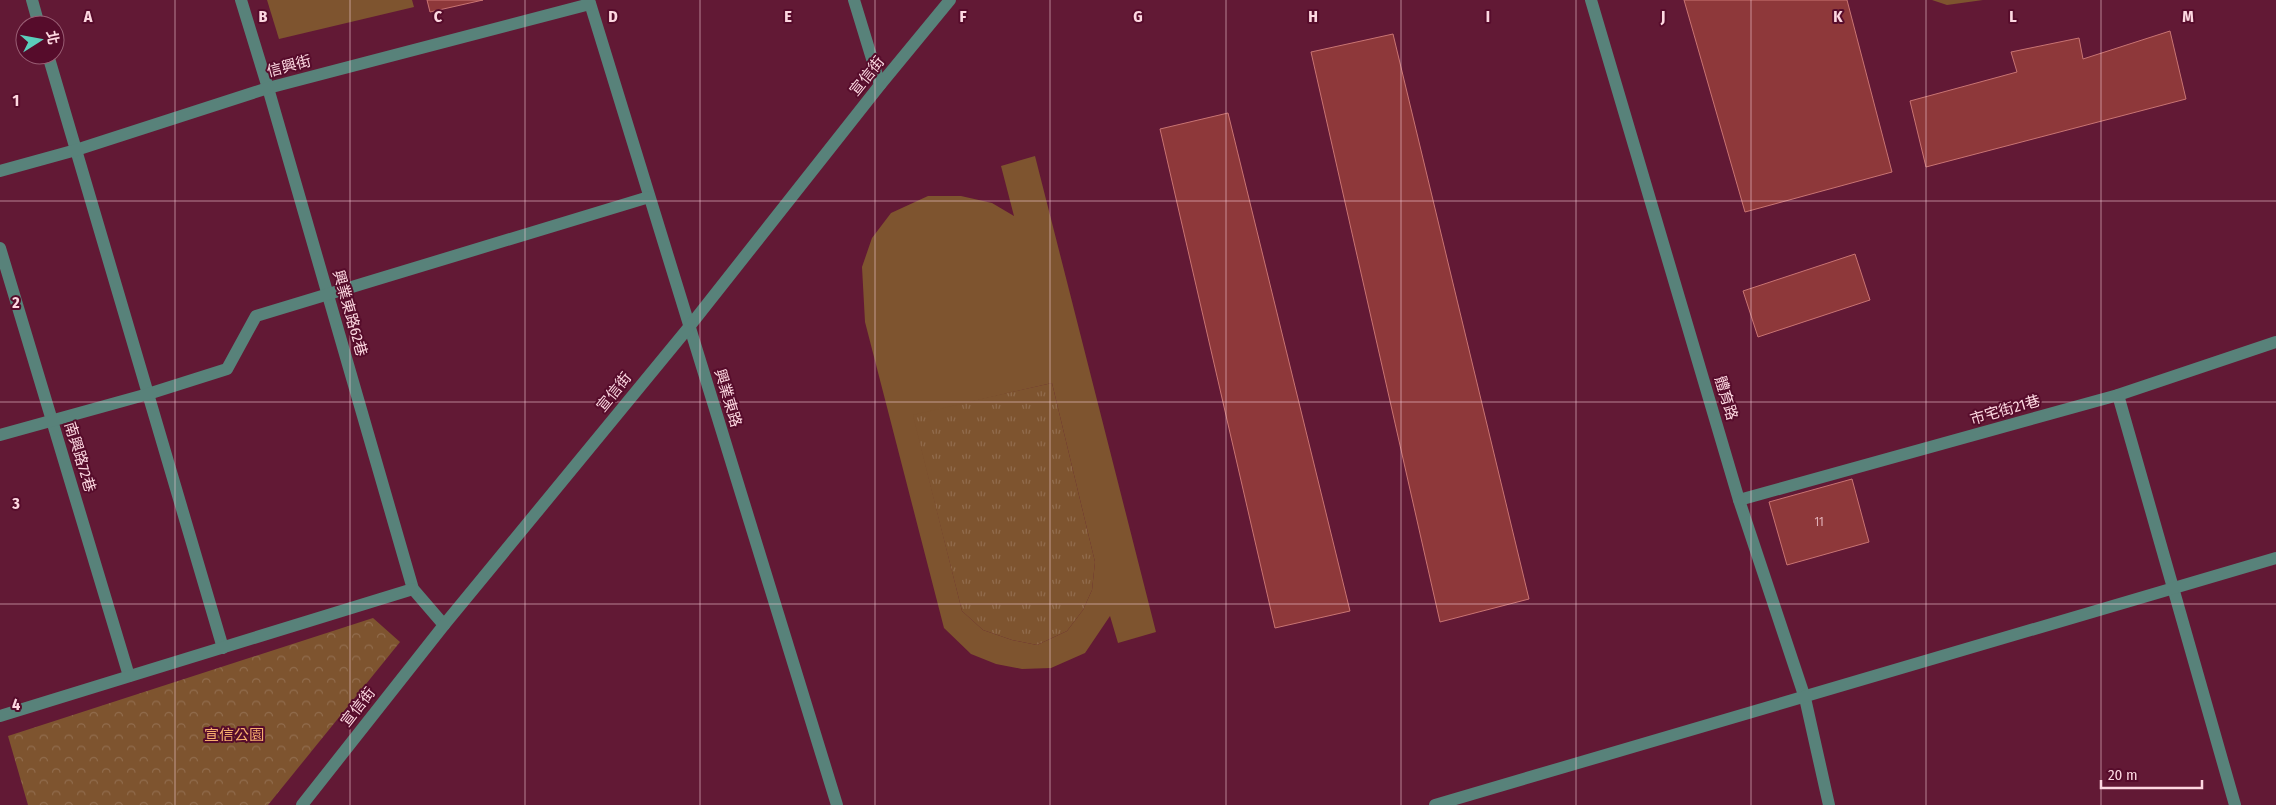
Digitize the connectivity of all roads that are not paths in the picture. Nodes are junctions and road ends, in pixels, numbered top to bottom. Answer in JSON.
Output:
{"nodes":[{"id":1,"x":32,"y":0,"type":"edge"},
{"id":2,"x":240,"y":0,"type":"edge"},
{"id":3,"x":854,"y":0,"type":"edge"},
{"id":4,"x":950,"y":0,"type":"edge"},
{"id":5,"x":1591,"y":0,"type":"edge"},
{"id":6,"x":590,"y":2,"type":"edge"},
{"id":7,"x":36,"y":15,"type":"edge"},
{"id":8,"x":51,"y":65,"type":"edge"},
{"id":9,"x":880,"y":85,"type":"junction"},
{"id":10,"x":268,"y":88,"type":"junction"},
{"id":11,"x":76,"y":150,"type":"junction"},
{"id":12,"x":0,"y":171,"type":"edge"},
{"id":13,"x":650,"y":197,"type":"junction"},
{"id":14,"x":0,"y":248,"type":"edge"},
{"id":15,"x":328,"y":295,"type":"junction"},
{"id":16,"x":689,"y":327,"type":"junction"},
{"id":17,"x":2276,"y":342,"type":"edge"},
{"id":18,"x":148,"y":394,"type":"junction"},
{"id":19,"x":2118,"y":395,"type":"junction"},
{"id":20,"x":52,"y":420,"type":"junction"},
{"id":21,"x":0,"y":435,"type":"edge"},
{"id":22,"x":1739,"y":500,"type":"junction"},
{"id":23,"x":2276,"y":558,"type":"edge"},
{"id":24,"x":2172,"y":588,"type":"junction"},
{"id":25,"x":413,"y":589,"type":"junction"},
{"id":26,"x":444,"y":625,"type":"junction"},
{"id":27,"x":223,"y":648,"type":"junction"},
{"id":28,"x":129,"y":676,"type":"junction"},
{"id":29,"x":1804,"y":698,"type":"junction"},
{"id":30,"x":0,"y":716,"type":"edge"},
{"id":31,"x":302,"y":805,"type":"edge"},
{"id":32,"x":837,"y":805,"type":"edge"},
{"id":33,"x":1435,"y":805,"type":"edge"},
{"id":34,"x":1829,"y":805,"type":"edge"},
{"id":35,"x":2235,"y":805,"type":"edge"}],
"edges":[{"from":1,"to":7,"type":"street"},
{"from":2,"to":10,"type":"street","name":"興業東路62巷"},
{"from":3,"to":9,"type":"street"},
{"from":4,"to":9,"type":"street","name":"宣信街"},
{"from":5,"to":22,"type":"street","name":"體育路"},
{"from":6,"to":10,"type":"street","name":"信興街"},
{"from":6,"to":13,"type":"street","name":"興業東路"},
{"from":8,"to":11,"type":"street"},
{"from":9,"to":16,"type":"street","name":"宣信街"},
{"from":10,"to":11,"type":"street","name":"信興街"},
{"from":10,"to":15,"type":"street","name":"興業東路62巷"},
{"from":11,"to":12,"type":"street","name":"信興街"},
{"from":11,"to":18,"type":"street"},
{"from":13,"to":15,"type":"street"},
{"from":13,"to":16,"type":"street","name":"興業東路"},
{"from":14,"to":20,"type":"street","name":"南興路72巷"},
{"from":15,"to":18,"type":"street"},
{"from":15,"to":25,"type":"street","name":"興業東路62巷"},
{"from":16,"to":26,"type":"street","name":"宣信街"},
{"from":16,"to":32,"type":"street","name":"興業東路"},
{"from":17,"to":19,"type":"street","name":"市宅街21巷"},
{"from":18,"to":20,"type":"street"},
{"from":18,"to":27,"type":"street"},
{"from":19,"to":22,"type":"street","name":"市宅街21巷"},
{"from":19,"to":24,"type":"street"},
{"from":20,"to":21,"type":"street"},
{"from":20,"to":28,"type":"street","name":"南興路72巷"},
{"from":22,"to":29,"type":"street","name":"體育路"},
{"from":23,"to":24,"type":"street"},
{"from":24,"to":29,"type":"street"},
{"from":24,"to":35,"type":"street"},
{"from":25,"to":26,"type":"street","name":"興業東路62巷"},
{"from":25,"to":27,"type":"street"},
{"from":26,"to":31,"type":"street","name":"宣信街"},
{"from":27,"to":28,"type":"street"},
{"from":28,"to":30,"type":"street"},
{"from":29,"to":33,"type":"street"},
{"from":29,"to":34,"type":"street","name":"體育路"}]}
